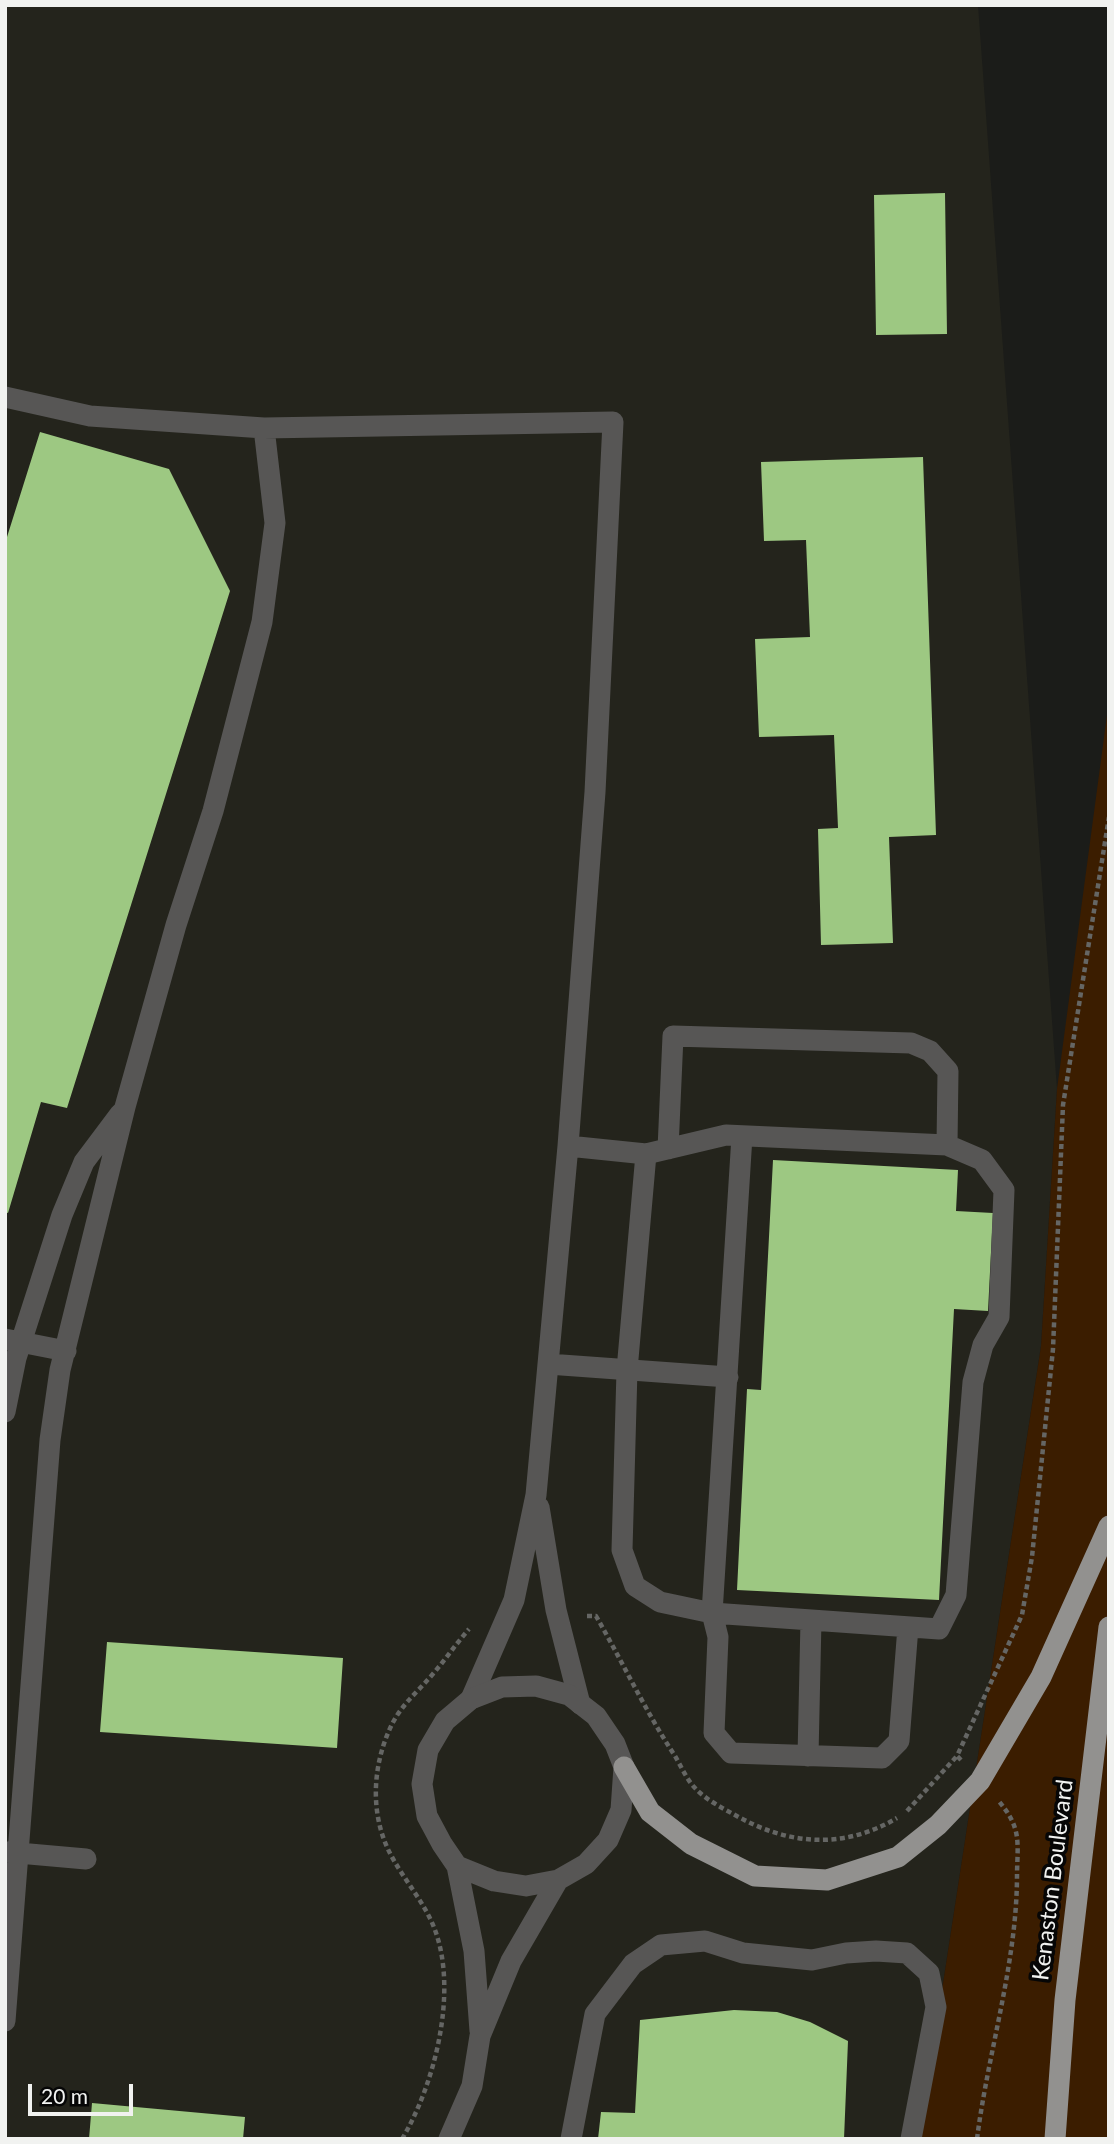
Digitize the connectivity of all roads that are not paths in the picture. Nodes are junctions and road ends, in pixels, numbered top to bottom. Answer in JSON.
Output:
{"nodes":[{"id":1,"x":5,"y":397,"type":"edge"},
{"id":2,"x":264,"y":428,"type":"junction"},
{"id":3,"x":125,"y":1107,"type":"junction"},
{"id":4,"x":742,"y":1136,"type":"junction"},
{"id":5,"x":947,"y":1145,"type":"junction"},
{"id":6,"x":568,"y":1146,"type":"junction"},
{"id":7,"x":668,"y":1149,"type":"junction"},
{"id":8,"x":646,"y":1154,"type":"junction"},
{"id":9,"x":13,"y":1341,"type":"edge"},
{"id":10,"x":66,"y":1351,"type":"junction"},
{"id":11,"x":548,"y":1364,"type":"junction"},
{"id":12,"x":627,"y":1370,"type":"junction"},
{"id":13,"x":728,"y":1377,"type":"junction"},
{"id":14,"x":5,"y":1412,"type":"edge"},
{"id":15,"x":536,"y":1495,"type":"junction"},
{"id":16,"x":1109,"y":1526,"type":"edge"},
{"id":17,"x":712,"y":1612,"type":"junction"},
{"id":18,"x":811,"y":1620,"type":"junction"},
{"id":19,"x":908,"y":1627,"type":"junction"},
{"id":20,"x":1109,"y":1627,"type":"edge"},
{"id":21,"x":471,"y":1699,"type":"junction"},
{"id":22,"x":580,"y":1703,"type":"junction"},
{"id":23,"x":808,"y":1756,"type":"junction"},
{"id":24,"x":624,"y":1767,"type":"junction"},
{"id":25,"x":12,"y":1853,"type":"edge"},
{"id":26,"x":86,"y":1859,"type":"dead end"},
{"id":27,"x":457,"y":1866,"type":"junction"},
{"id":28,"x":558,"y":1880,"type":"junction"},
{"id":29,"x":5,"y":2021,"type":"edge"},
{"id":30,"x":480,"y":2036,"type":"junction"},
{"id":31,"x":449,"y":2139,"type":"edge"},
{"id":32,"x":571,"y":2139,"type":"edge"},
{"id":33,"x":911,"y":2139,"type":"edge"},
{"id":34,"x":1055,"y":2139,"type":"edge"}],
"edges":[{"from":1,"to":2,"type":"street"},
{"from":2,"to":3,"type":"street"},
{"from":2,"to":6,"type":"street"},
{"from":3,"to":9,"type":"street"},
{"from":3,"to":10,"type":"street"},
{"from":4,"to":5,"type":"street"},
{"from":4,"to":7,"type":"street"},
{"from":4,"to":13,"type":"street"},
{"from":5,"to":7,"type":"street"},
{"from":5,"to":19,"type":"street"},
{"from":6,"to":8,"type":"street"},
{"from":6,"to":11,"type":"street"},
{"from":7,"to":8,"type":"street"},
{"from":8,"to":12,"type":"street"},
{"from":9,"to":10,"type":"street"},
{"from":9,"to":14,"type":"street"},
{"from":10,"to":25,"type":"street"},
{"from":11,"to":12,"type":"street"},
{"from":11,"to":15,"type":"street"},
{"from":12,"to":13,"type":"street"},
{"from":12,"to":17,"type":"street"},
{"from":13,"to":17,"type":"street"},
{"from":15,"to":21,"type":"street"},
{"from":15,"to":22,"type":"street"},
{"from":16,"to":24,"type":"main road"},
{"from":17,"to":18,"type":"street"},
{"from":17,"to":23,"type":"street"},
{"from":18,"to":19,"type":"street"},
{"from":18,"to":23,"type":"street"},
{"from":19,"to":23,"type":"street"},
{"from":20,"to":34,"type":"main road","name":"Kenaston Boulevard"},
{"from":21,"to":22,"type":"street"},
{"from":21,"to":27,"type":"street"},
{"from":22,"to":24,"type":"street"},
{"from":24,"to":28,"type":"street"},
{"from":25,"to":26,"type":"street"},
{"from":25,"to":29,"type":"street"},
{"from":27,"to":28,"type":"street"},
{"from":27,"to":30,"type":"street"},
{"from":28,"to":30,"type":"street"},
{"from":30,"to":31,"type":"street"},
{"from":32,"to":33,"type":"street"}]}
